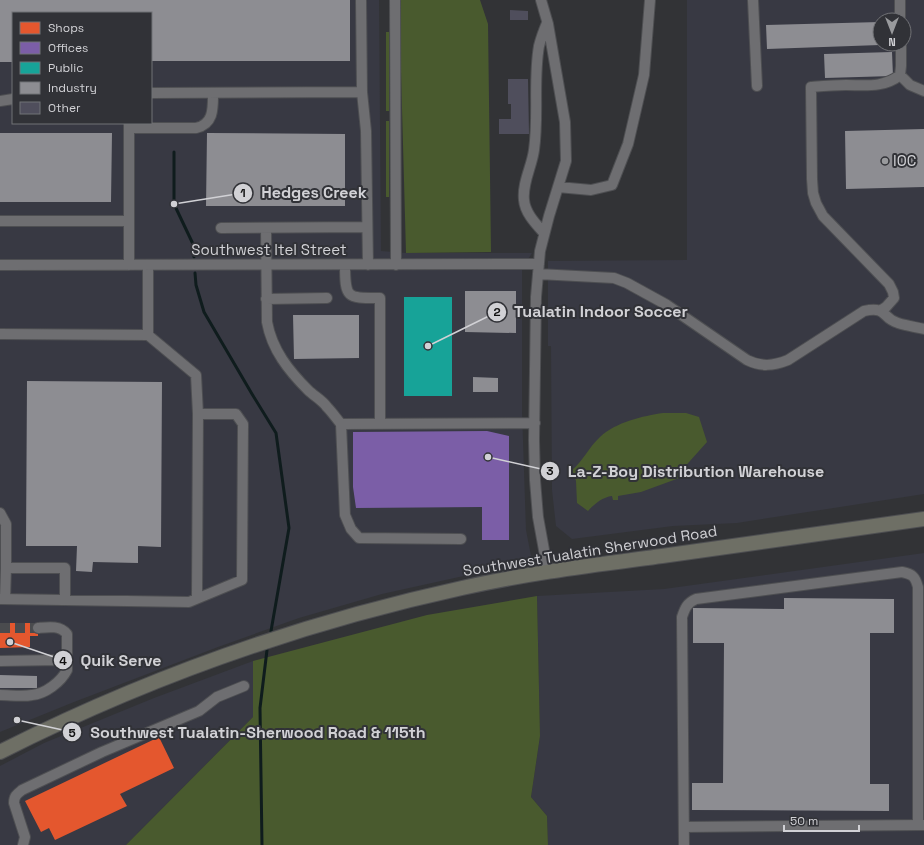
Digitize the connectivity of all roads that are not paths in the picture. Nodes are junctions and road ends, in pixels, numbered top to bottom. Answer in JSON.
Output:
{"nodes":[{"id":1,"x":361,"y":0,"type":"edge"},
{"id":2,"x":395,"y":0,"type":"edge"},
{"id":3,"x":541,"y":0,"type":"edge"},
{"id":4,"x":650,"y":0,"type":"edge"},
{"id":5,"x":753,"y":0,"type":"edge"},
{"id":6,"x":900,"y":0,"type":"edge"},
{"id":7,"x":900,"y":12,"type":"edge"},
{"id":8,"x":547,"y":21,"type":"junction"},
{"id":9,"x":901,"y":52,"type":"edge"},
{"id":10,"x":900,"y":75,"type":"junction"},
{"id":11,"x":757,"y":86,"type":"dead end"},
{"id":12,"x":924,"y":91,"type":"edge"},
{"id":13,"x":362,"y":92,"type":"junction"},
{"id":14,"x":152,"y":93,"type":"edge"},
{"id":15,"x":213,"y":93,"type":"junction"},
{"id":16,"x":12,"y":99,"type":"edge"},
{"id":17,"x":0,"y":101,"type":"edge"},
{"id":18,"x":129,"y":125,"type":"edge"},
{"id":19,"x":558,"y":187,"type":"junction"},
{"id":20,"x":0,"y":221,"type":"edge"},
{"id":21,"x":129,"y":221,"type":"junction"},
{"id":22,"x":221,"y":228,"type":"dead end"},
{"id":23,"x":266,"y":228,"type":"junction"},
{"id":24,"x":367,"y":228,"type":"junction"},
{"id":25,"x":544,"y":233,"type":"junction"},
{"id":26,"x":539,"y":264,"type":"junction"},
{"id":27,"x":0,"y":265,"type":"edge"},
{"id":28,"x":129,"y":265,"type":"junction"},
{"id":29,"x":148,"y":265,"type":"junction"},
{"id":30,"x":266,"y":265,"type":"junction"},
{"id":31,"x":345,"y":265,"type":"junction"},
{"id":32,"x":368,"y":265,"type":"junction"},
{"id":33,"x":396,"y":265,"type":"junction"},
{"id":34,"x":538,"y":274,"type":"junction"},
{"id":35,"x":327,"y":298,"type":"dead end"},
{"id":36,"x":266,"y":299,"type":"junction"},
{"id":37,"x":880,"y":311,"type":"junction"},
{"id":38,"x":924,"y":328,"type":"edge"},
{"id":39,"x":0,"y":334,"type":"edge"},
{"id":40,"x":148,"y":335,"type":"junction"},
{"id":41,"x":198,"y":414,"type":"junction"},
{"id":42,"x":380,"y":423,"type":"junction"},
{"id":43,"x":534,"y":423,"type":"junction"},
{"id":44,"x":341,"y":424,"type":"junction"},
{"id":45,"x":0,"y":513,"type":"edge"},
{"id":46,"x":924,"y":519,"type":"edge"},
{"id":47,"x":461,"y":539,"type":"dead end"},
{"id":48,"x":6,"y":568,"type":"junction"},
{"id":49,"x":548,"y":572,"type":"junction"},
{"id":50,"x":197,"y":598,"type":"junction"},
{"id":51,"x":3,"y":599,"type":"edge"},
{"id":52,"x":65,"y":600,"type":"junction"},
{"id":53,"x":38,"y":628,"type":"tunnel mouth"},
{"id":54,"x":0,"y":661,"type":"edge"},
{"id":55,"x":67,"y":670,"type":"junction"},
{"id":56,"x":244,"y":686,"type":"dead end"},
{"id":57,"x":0,"y":695,"type":"edge"},
{"id":58,"x":0,"y":752,"type":"edge"},
{"id":59,"x":921,"y":825,"type":"edge"},
{"id":60,"x":684,"y":827,"type":"junction"},
{"id":61,"x":23,"y":845,"type":"edge"},
{"id":62,"x":684,"y":845,"type":"edge"}],
"edges":[{"from":1,"to":13,"type":"street"},
{"from":2,"to":33,"type":"street"},
{"from":3,"to":8,"type":"street"},
{"from":4,"to":19,"type":"street"},
{"from":5,"to":11,"type":"street"},
{"from":6,"to":7,"type":"street"},
{"from":8,"to":19,"type":"street"},
{"from":8,"to":25,"type":"street"},
{"from":9,"to":10,"type":"street"},
{"from":10,"to":12,"type":"street"},
{"from":10,"to":37,"type":"street"},
{"from":13,"to":15,"type":"street"},
{"from":13,"to":24,"type":"street"},
{"from":14,"to":15,"type":"street"},
{"from":15,"to":18,"type":"street"},
{"from":16,"to":17,"type":"street"},
{"from":18,"to":21,"type":"street"},
{"from":19,"to":25,"type":"street"},
{"from":20,"to":21,"type":"street"},
{"from":21,"to":28,"type":"street"},
{"from":22,"to":23,"type":"street"},
{"from":23,"to":24,"type":"street"},
{"from":23,"to":30,"type":"street"},
{"from":24,"to":32,"type":"street"},
{"from":25,"to":26,"type":"street"},
{"from":26,"to":33,"type":"street","name":"Southwest Itel Street"},
{"from":26,"to":34,"type":"street"},
{"from":27,"to":28,"type":"street","name":"Southwest Itel Street"},
{"from":28,"to":29,"type":"street","name":"Southwest Itel Street"},
{"from":29,"to":30,"type":"street","name":"Southwest Itel Street"},
{"from":29,"to":40,"type":"street"},
{"from":30,"to":31,"type":"street","name":"Southwest Itel Street"},
{"from":30,"to":36,"type":"street"},
{"from":31,"to":32,"type":"street","name":"Southwest Itel Street"},
{"from":31,"to":42,"type":"street"},
{"from":32,"to":33,"type":"street","name":"Southwest Itel Street"},
{"from":34,"to":37,"type":"street"},
{"from":34,"to":43,"type":"street"},
{"from":35,"to":36,"type":"street"},
{"from":36,"to":44,"type":"street"},
{"from":37,"to":38,"type":"street"},
{"from":39,"to":40,"type":"street"},
{"from":40,"to":41,"type":"street"},
{"from":41,"to":50,"type":"street"},
{"from":41,"to":50,"type":"street"},
{"from":42,"to":43,"type":"street"},
{"from":42,"to":44,"type":"street"},
{"from":43,"to":49,"type":"street"},
{"from":44,"to":47,"type":"street"},
{"from":45,"to":48,"type":"street"},
{"from":46,"to":49,"type":"highway","name":"Southwest Tualatin Sherwood Road"},
{"from":48,"to":51,"type":"street"},
{"from":48,"to":52,"type":"street"},
{"from":49,"to":58,"type":"highway","name":"Southwest Tualatin Sherwood Road"},
{"from":50,"to":52,"type":"street"},
{"from":51,"to":52,"type":"street"},
{"from":53,"to":55,"type":"street"},
{"from":54,"to":55,"type":"street"},
{"from":55,"to":57,"type":"street"},
{"from":56,"to":61,"type":"street"},
{"from":59,"to":60,"type":"street"},
{"from":59,"to":60,"type":"street"},
{"from":60,"to":62,"type":"street"}]}
